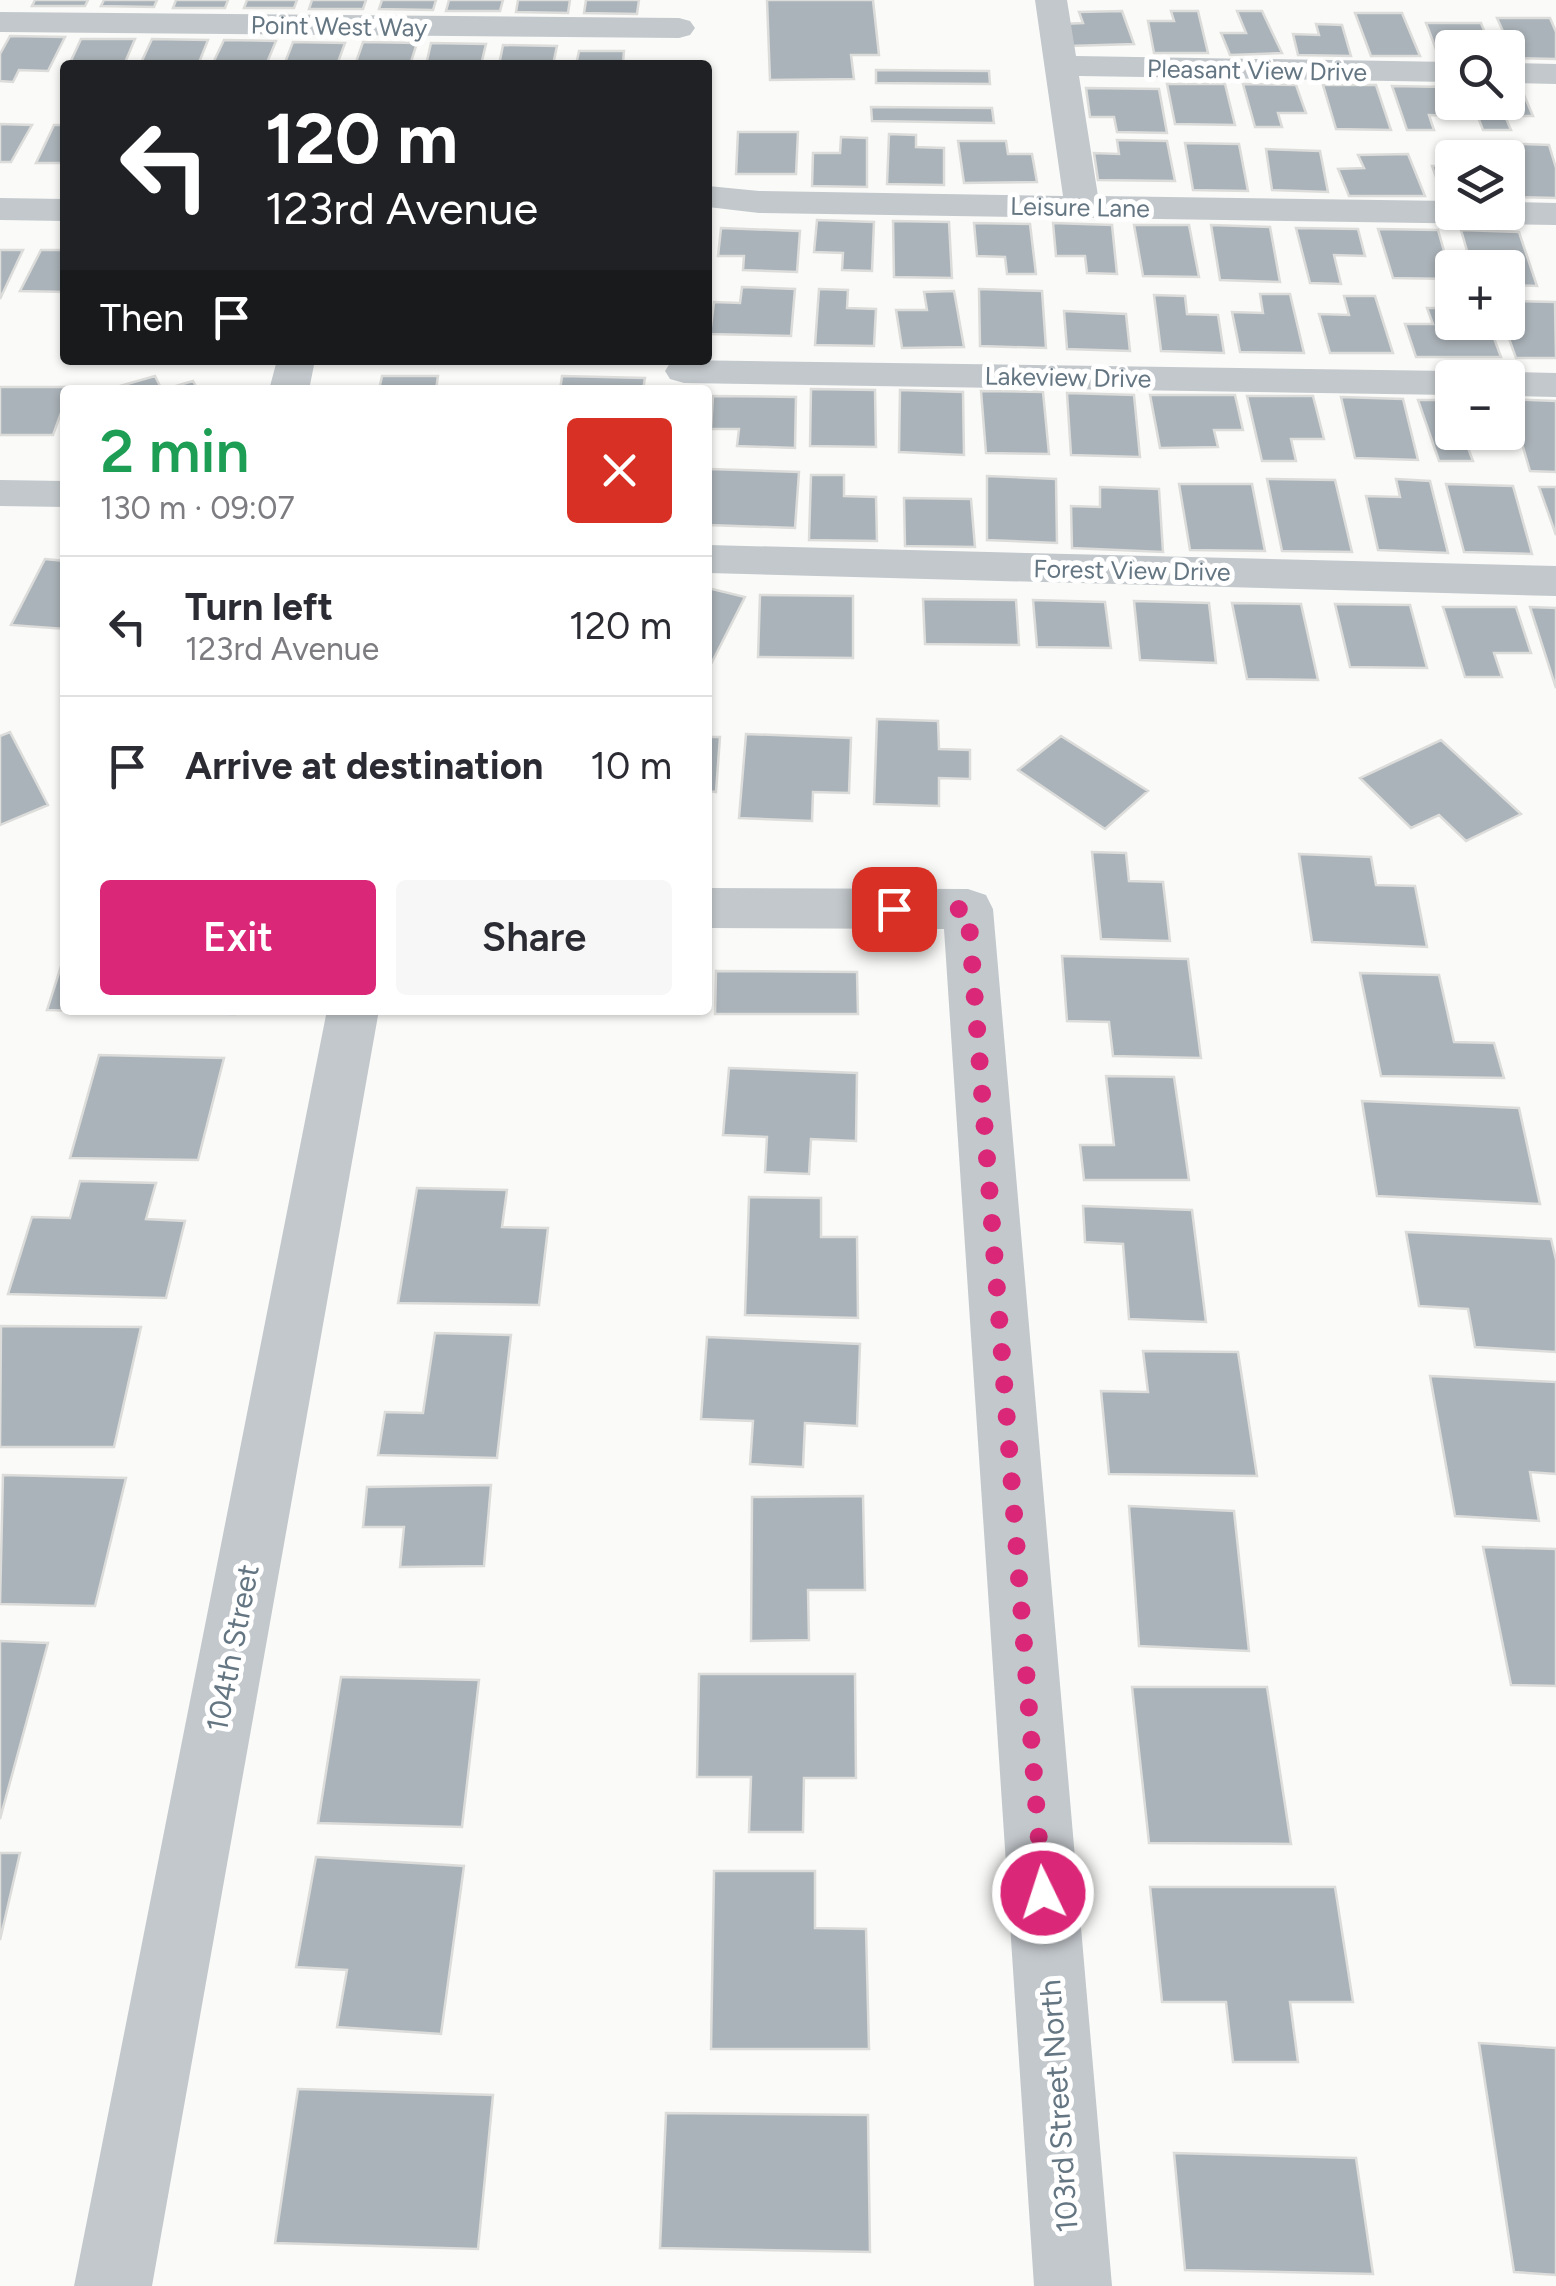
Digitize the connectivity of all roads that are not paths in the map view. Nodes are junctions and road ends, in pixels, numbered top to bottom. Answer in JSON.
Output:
{"nodes":[{"id":1,"x":1051,"y":0,"type":"edge"},
{"id":2,"x":0,"y":22,"type":"edge"},
{"id":3,"x":684,"y":27,"type":"edge"},
{"id":4,"x":1060,"y":66,"type":"junction"},
{"id":5,"x":1435,"y":72,"type":"edge"},
{"id":6,"x":1525,"y":73,"type":"edge"},
{"id":7,"x":1556,"y":74,"type":"edge"},
{"id":8,"x":712,"y":197,"type":"edge"},
{"id":9,"x":1082,"y":206,"type":"junction"},
{"id":10,"x":0,"y":209,"type":"edge"},
{"id":11,"x":60,"y":210,"type":"edge"},
{"id":12,"x":1435,"y":212,"type":"edge"},
{"id":13,"x":1525,"y":213,"type":"edge"},
{"id":14,"x":1556,"y":214,"type":"edge"},
{"id":15,"x":684,"y":374,"type":"edge"},
{"id":16,"x":1435,"y":383,"type":"edge"},
{"id":17,"x":1525,"y":384,"type":"edge"},
{"id":18,"x":1556,"y":385,"type":"edge"},
{"id":19,"x":0,"y":493,"type":"edge"},
{"id":20,"x":60,"y":494,"type":"edge"},
{"id":21,"x":712,"y":559,"type":"edge"},
{"id":22,"x":1556,"y":581,"type":"edge"},
{"id":23,"x":712,"y":908,"type":"edge"},
{"id":24,"x":351,"y":1015,"type":"edge"},
{"id":25,"x":114,"y":2286,"type":"edge"},
{"id":26,"x":1073,"y":2286,"type":"edge"}],
"edges":[{"from":1,"to":4,"type":"street"},
{"from":2,"to":3,"type":"street","name":"Point West Way"},
{"from":4,"to":5,"type":"street","name":"Pleasant View Drive"},
{"from":4,"to":9,"type":"street"},
{"from":6,"to":7,"type":"street"},
{"from":8,"to":9,"type":"street","name":"Leisure Lane"},
{"from":9,"to":12,"type":"street","name":"Leisure Lane"},
{"from":10,"to":11,"type":"street"},
{"from":13,"to":14,"type":"street"},
{"from":15,"to":16,"type":"street","name":"Lakeview Drive"},
{"from":17,"to":18,"type":"street"},
{"from":19,"to":20,"type":"street"},
{"from":21,"to":22,"type":"street","name":"Forest View Drive"},
{"from":23,"to":26,"type":"street","name":"103rd Street North"},
{"from":24,"to":25,"type":"street","name":"104th Street"}]}
